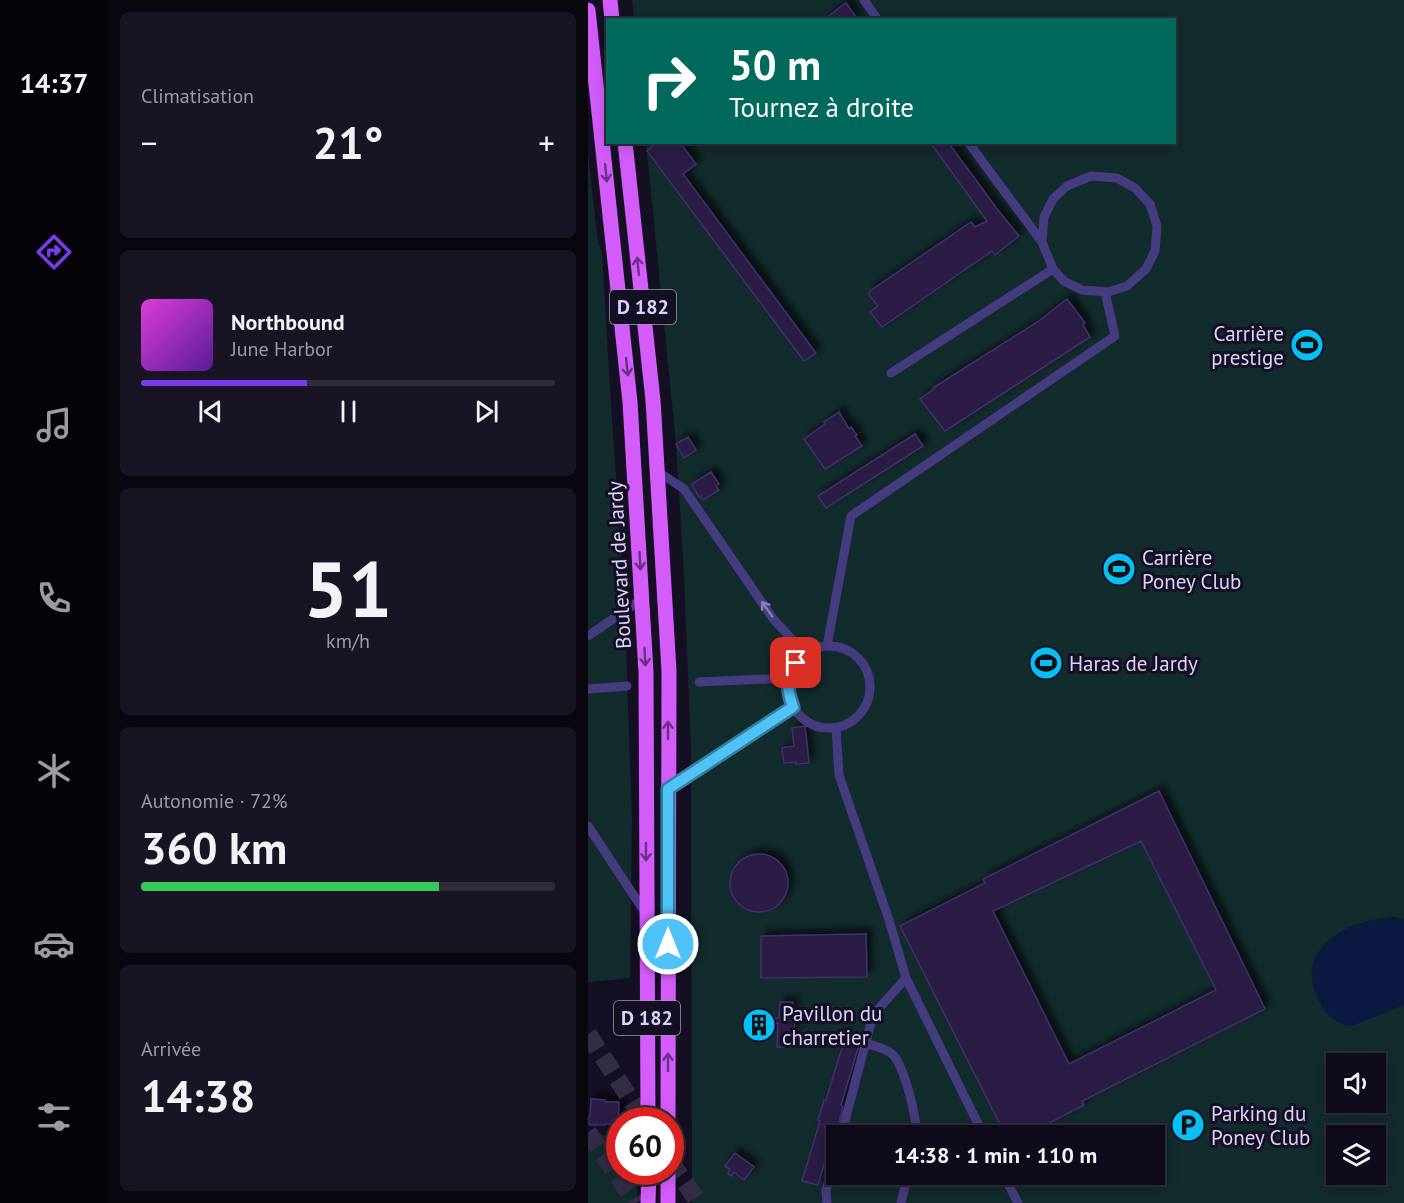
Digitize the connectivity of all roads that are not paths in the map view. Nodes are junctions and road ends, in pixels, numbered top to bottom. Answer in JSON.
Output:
{"nodes":[{"id":1,"x":610,"y":0,"type":"edge"},
{"id":2,"x":864,"y":0,"type":"edge"},
{"id":3,"x":588,"y":10,"type":"edge"},
{"id":4,"x":612,"y":18,"type":"edge"},
{"id":5,"x":877,"y":18,"type":"edge"},
{"id":6,"x":625,"y":144,"type":"edge"},
{"id":7,"x":969,"y":144,"type":"edge"},
{"id":8,"x":1042,"y":242,"type":"junction"},
{"id":9,"x":1053,"y":269,"type":"junction"},
{"id":10,"x":1105,"y":292,"type":"junction"},
{"id":11,"x":891,"y":373,"type":"dead end"},
{"id":12,"x":657,"y":471,"type":"junction"},
{"id":13,"x":642,"y":599,"type":"junction"},
{"id":14,"x":588,"y":636,"type":"edge"},
{"id":15,"x":827,"y":646,"type":"junction"},
{"id":16,"x":805,"y":653,"type":"junction"},
{"id":17,"x":789,"y":678,"type":"junction"},
{"id":18,"x":699,"y":682,"type":"dead end"},
{"id":19,"x":627,"y":686,"type":"dead end"},
{"id":20,"x":588,"y":689,"type":"edge"},
{"id":21,"x":793,"y":707,"type":"junction"},
{"id":22,"x":836,"y":728,"type":"junction"},
{"id":23,"x":668,"y":789,"type":"junction"},
{"id":24,"x":588,"y":826,"type":"edge"},
{"id":25,"x":646,"y":916,"type":"junction"},
{"id":26,"x":906,"y":978,"type":"junction"},
{"id":27,"x":865,"y":1044,"type":"junction"},
{"id":28,"x":648,"y":1107,"type":"edge"},
{"id":29,"x":668,"y":1107,"type":"edge"},
{"id":30,"x":844,"y":1125,"type":"edge"},
{"id":31,"x":916,"y":1125,"type":"edge"},
{"id":32,"x":979,"y":1125,"type":"edge"},
{"id":33,"x":648,"y":1185,"type":"edge"},
{"id":34,"x":668,"y":1185,"type":"edge"},
{"id":35,"x":828,"y":1185,"type":"edge"},
{"id":36,"x":905,"y":1185,"type":"edge"},
{"id":37,"x":1009,"y":1185,"type":"edge"},
{"id":38,"x":648,"y":1203,"type":"edge"},
{"id":39,"x":668,"y":1203,"type":"edge"},
{"id":40,"x":827,"y":1203,"type":"edge"},
{"id":41,"x":901,"y":1203,"type":"edge"},
{"id":42,"x":1018,"y":1203,"type":"edge"}],
"edges":[{"from":1,"to":4,"type":"main road"},
{"from":2,"to":5,"type":"lane"},
{"from":3,"to":13,"type":"main road","name":"Boulevard de Jardy","number":"D 182","one_way":true},
{"from":12,"to":6,"type":"main road","name":"Boulevard de Jardy","number":"D 182","one_way":true},
{"from":7,"to":8,"type":"lane"},
{"from":8,"to":9,"type":"lane"},
{"from":8,"to":10,"type":"lane"},
{"from":9,"to":10,"type":"lane"},
{"from":9,"to":11,"type":"lane"},
{"from":10,"to":15,"type":"lane"},
{"from":16,"to":12,"type":"lane","one_way":true},
{"from":23,"to":12,"type":"main road","name":"Boulevard de Jardy","number":"D 182","one_way":true},
{"from":13,"to":14,"type":"lane"},
{"from":13,"to":25,"type":"main road","name":"Boulevard de Jardy","number":"D 182","one_way":true},
{"from":15,"to":16,"type":"lane"},
{"from":15,"to":22,"type":"lane"},
{"from":16,"to":17,"type":"lane"},
{"from":17,"to":18,"type":"lane"},
{"from":17,"to":21,"type":"lane"},
{"from":19,"to":20,"type":"lane"},
{"from":21,"to":22,"type":"lane"},
{"from":21,"to":23,"type":"lane"},
{"from":22,"to":26,"type":"lane"},
{"from":29,"to":23,"type":"main road","name":"Boulevard de Jardy","number":"D 182","one_way":true},
{"from":24,"to":25,"type":"lane"},
{"from":25,"to":28,"type":"main road","name":"Boulevard de Jardy","number":"D 182"},
{"from":26,"to":27,"type":"lane"},
{"from":26,"to":32,"type":"lane"},
{"from":27,"to":30,"type":"lane"},
{"from":27,"to":31,"type":"lane"},
{"from":33,"to":38,"type":"main road"},
{"from":34,"to":39,"type":"main road"},
{"from":35,"to":40,"type":"lane"},
{"from":36,"to":41,"type":"lane"},
{"from":37,"to":42,"type":"lane"}]}
